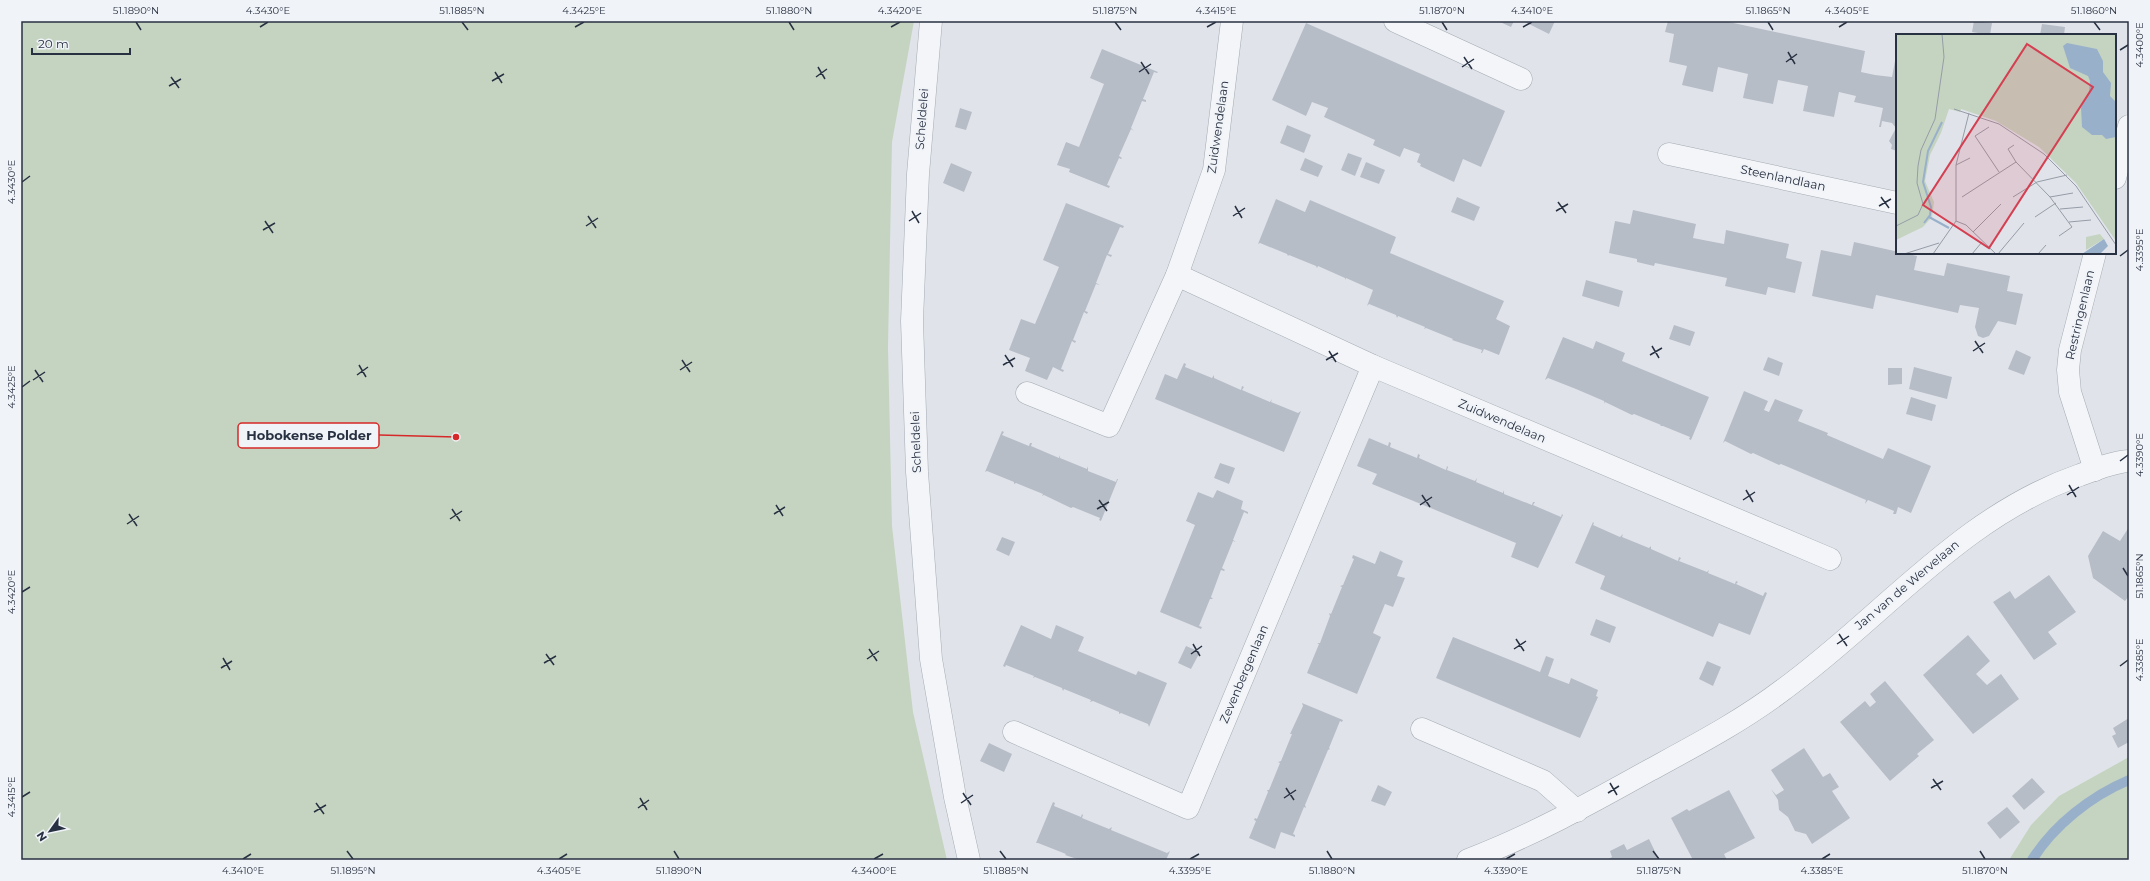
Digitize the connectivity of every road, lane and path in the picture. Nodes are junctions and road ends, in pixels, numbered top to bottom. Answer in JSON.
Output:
{"nodes":[{"id":1,"x":931,"y":21,"type":"edge"},
{"id":2,"x":1232,"y":21,"type":"edge"},
{"id":3,"x":1395,"y":21,"type":"edge"},
{"id":4,"x":1521,"y":79,"type":"dead end"},
{"id":5,"x":2129,"y":126,"type":"edge"},
{"id":6,"x":1669,"y":154,"type":"dead end"},
{"id":7,"x":2116,"y":174,"type":"edge"},
{"id":8,"x":1896,"y":203,"type":"edge"},
{"id":9,"x":2095,"y":254,"type":"edge"},
{"id":10,"x":1177,"y":275,"type":"junction"},
{"id":11,"x":1372,"y":366,"type":"junction"},
{"id":12,"x":1027,"y":392,"type":"dead end"},
{"id":13,"x":2129,"y":461,"type":"edge"},
{"id":14,"x":2095,"y":470,"type":"junction"},
{"id":15,"x":1830,"y":559,"type":"dead end"},
{"id":16,"x":1422,"y":729,"type":"dead end"},
{"id":17,"x":1014,"y":732,"type":"dead end"},
{"id":18,"x":1577,"y":811,"type":"junction"},
{"id":19,"x":969,"y":860,"type":"edge"},
{"id":20,"x":1468,"y":860,"type":"edge"}],
"edges":[{"from":1,"to":19,"type":"street","name":"Scheldelei"},
{"from":2,"to":10,"type":"street","name":"Zuidwendelaan"},
{"from":3,"to":4,"type":"street"},
{"from":5,"to":7,"type":"street"},
{"from":6,"to":8,"type":"street","name":"Steenlandlaan"},
{"from":9,"to":14,"type":"street","name":"Restringenlaan"},
{"from":10,"to":11,"type":"street","name":"Zuidwendelaan"},
{"from":10,"to":12,"type":"street","name":"Zuidwendelaan"},
{"from":11,"to":15,"type":"street","name":"Zuidwendelaan"},
{"from":11,"to":17,"type":"street","name":"Zevenbergenlaan"},
{"from":13,"to":14,"type":"street","name":"Jan van de Wervelaan"},
{"from":14,"to":18,"type":"street","name":"Jan van de Wervelaan"},
{"from":16,"to":18,"type":"street"},
{"from":18,"to":20,"type":"street","name":"Jan van de Wervelaan"}]}
